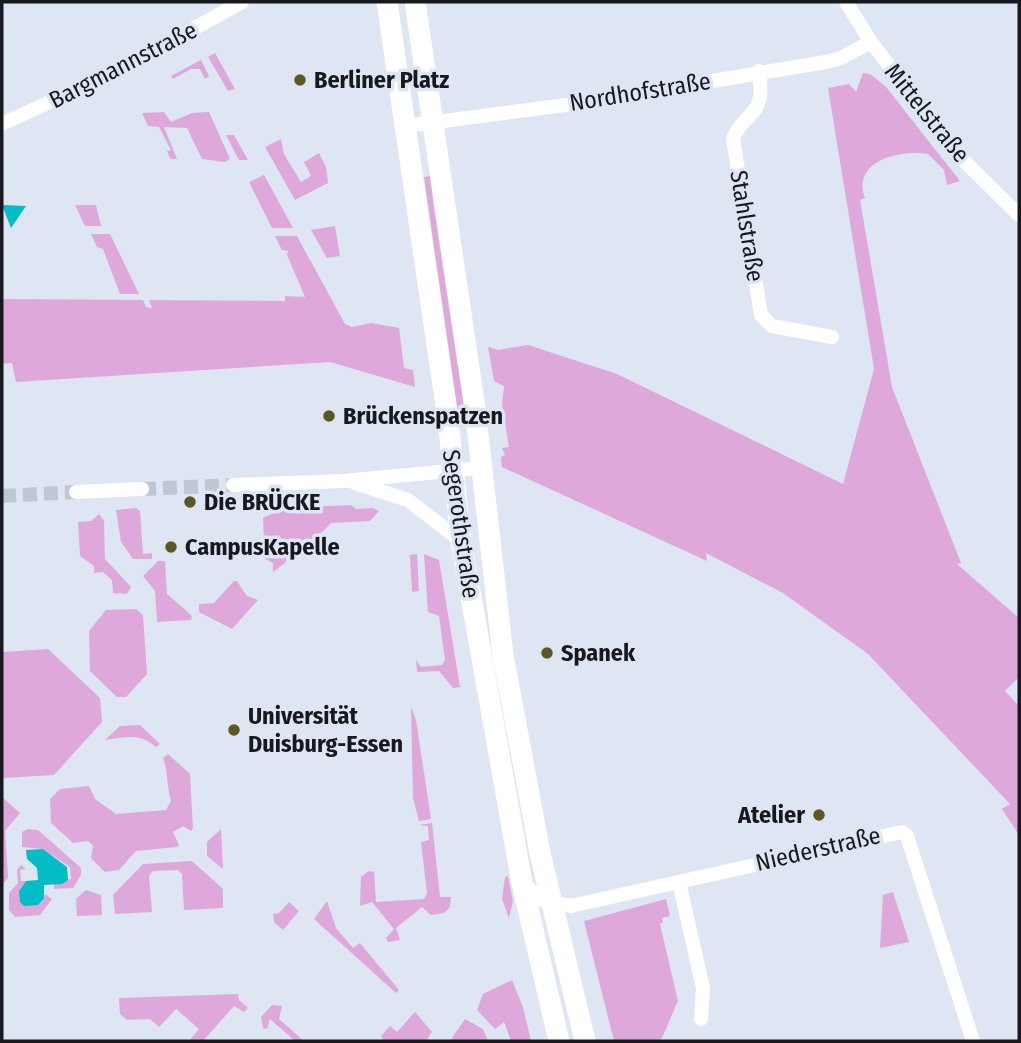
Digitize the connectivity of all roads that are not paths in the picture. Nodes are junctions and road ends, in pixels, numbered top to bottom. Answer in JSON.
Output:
{"nodes":[{"id":1,"x":242,"y":2,"type":"edge"},
{"id":2,"x":387,"y":2,"type":"edge"},
{"id":3,"x":415,"y":2,"type":"edge"},
{"id":4,"x":846,"y":2,"type":"edge"},
{"id":5,"x":870,"y":42,"type":"junction"},
{"id":6,"x":759,"y":71,"type":"junction"},
{"id":7,"x":433,"y":123,"type":"junction"},
{"id":8,"x":2,"y":124,"type":"edge"},
{"id":9,"x":405,"y":126,"type":"junction"},
{"id":10,"x":1019,"y":215,"type":"edge"},
{"id":11,"x":832,"y":337,"type":"dead end"},
{"id":12,"x":481,"y":468,"type":"junction"},
{"id":13,"x":452,"y":470,"type":"junction"},
{"id":14,"x":344,"y":481,"type":"junction"},
{"id":15,"x":233,"y":485,"type":"tunnel mouth"},
{"id":16,"x":142,"y":489,"type":"tunnel mouth"},
{"id":17,"x":76,"y":492,"type":"tunnel mouth"},
{"id":18,"x":461,"y":541,"type":"junction"},
{"id":19,"x":679,"y":882,"type":"junction"},
{"id":20,"x":522,"y":883,"type":"junction"},
{"id":21,"x":553,"y":903,"type":"junction"},
{"id":22,"x":701,"y":1019,"type":"dead end"},
{"id":23,"x":559,"y":1041,"type":"edge"},
{"id":24,"x":585,"y":1041,"type":"edge"},
{"id":25,"x":973,"y":1041,"type":"edge"}],
"edges":[{"from":1,"to":8,"type":"street","name":"Bargmannstraße"},
{"from":2,"to":9,"type":"main road","name":"Segerothstraße"},
{"from":3,"to":7,"type":"main road","name":"Segerothstraße"},
{"from":4,"to":5,"type":"street","name":"Mittelstraße"},
{"from":5,"to":6,"type":"street","name":"Nordhofstraße"},
{"from":5,"to":10,"type":"street","name":"Mittelstraße"},
{"from":6,"to":7,"type":"street","name":"Nordhofstraße"},
{"from":6,"to":11,"type":"street","name":"Stahlstraße"},
{"from":7,"to":9,"type":"street","name":"Nordhofstraße"},
{"from":7,"to":12,"type":"main road","name":"Segerothstraße"},
{"from":9,"to":13,"type":"main road","name":"Segerothstraße"},
{"from":12,"to":13,"type":"street"},
{"from":12,"to":21,"type":"main road","name":"Segerothstraße"},
{"from":13,"to":14,"type":"street"},
{"from":13,"to":18,"type":"main road","name":"Segerothstraße"},
{"from":14,"to":15,"type":"street"},
{"from":14,"to":18,"type":"street"},
{"from":16,"to":17,"type":"street"},
{"from":18,"to":20,"type":"main road","name":"Segerothstraße"},
{"from":19,"to":21,"type":"street","name":"Niederstraße"},
{"from":19,"to":22,"type":"street"},
{"from":19,"to":25,"type":"street","name":"Niederstraße"},
{"from":20,"to":21,"type":"street"},
{"from":20,"to":23,"type":"main road","name":"Segerothstraße"},
{"from":21,"to":24,"type":"main road","name":"Segerothstraße"}]}
